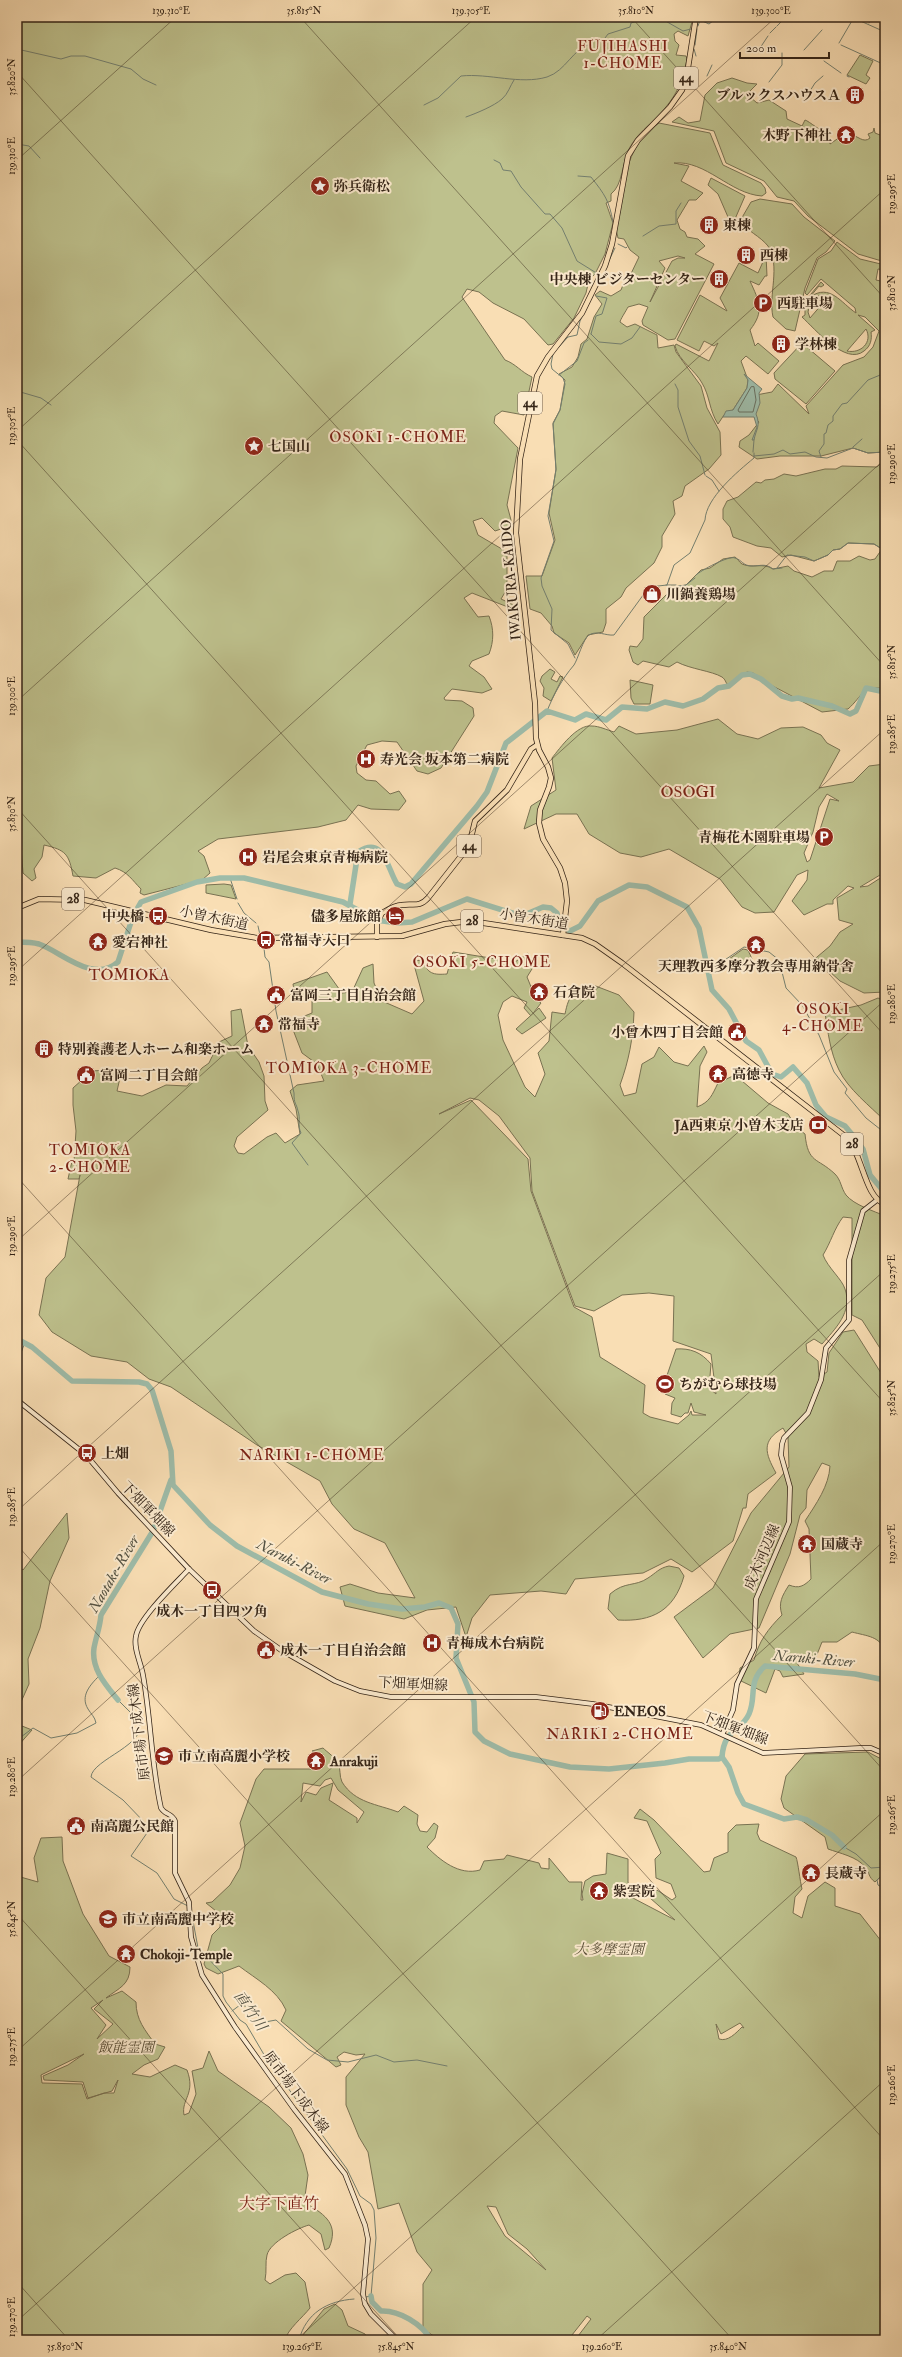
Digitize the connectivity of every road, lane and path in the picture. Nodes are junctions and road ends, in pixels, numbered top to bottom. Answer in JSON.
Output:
{"nodes":[{"id":1,"x":696,"y":17,"type":"edge"},
{"id":2,"x":537,"y":745,"type":"junction"},
{"id":3,"x":17,"y":908,"type":"edge"},
{"id":4,"x":563,"y":934,"type":"junction"},
{"id":5,"x":377,"y":937,"type":"junction"},
{"id":6,"x":877,"y":1200,"type":"junction"},
{"id":7,"x":885,"y":1204,"type":"edge"},
{"id":8,"x":17,"y":1400,"type":"edge"},
{"id":9,"x":189,"y":1569,"type":"junction"},
{"id":10,"x":724,"y":1734,"type":"junction"},
{"id":11,"x":885,"y":1754,"type":"edge"},
{"id":12,"x":397,"y":2340,"type":"edge"}],
"edges":[{"from":1,"to":2,"type":"main road","name":"IWAKURA-KAIDO","number":"44"},
{"from":2,"to":4,"type":"main road","number":"44"},
{"from":2,"to":5,"type":"main road","number":"44"},
{"from":3,"to":5,"type":"main road","name":"小曽木街道","number":"28"},
{"from":4,"to":5,"type":"main road","name":"小曽木街道","number":"28"},
{"from":4,"to":6,"type":"main road","name":"小曽木街道","number":"28"},
{"from":6,"to":7,"type":"main road"},
{"from":6,"to":10,"type":"main road","name":"成木河辺線"},
{"from":8,"to":9,"type":"main road","name":"下畑軍畑線"},
{"from":9,"to":10,"type":"main road","name":"下畑軍畑線"},
{"from":9,"to":12,"type":"main road","name":"原市場下成木線"},
{"from":10,"to":11,"type":"main road","name":"下畑軍畑線"}]}
